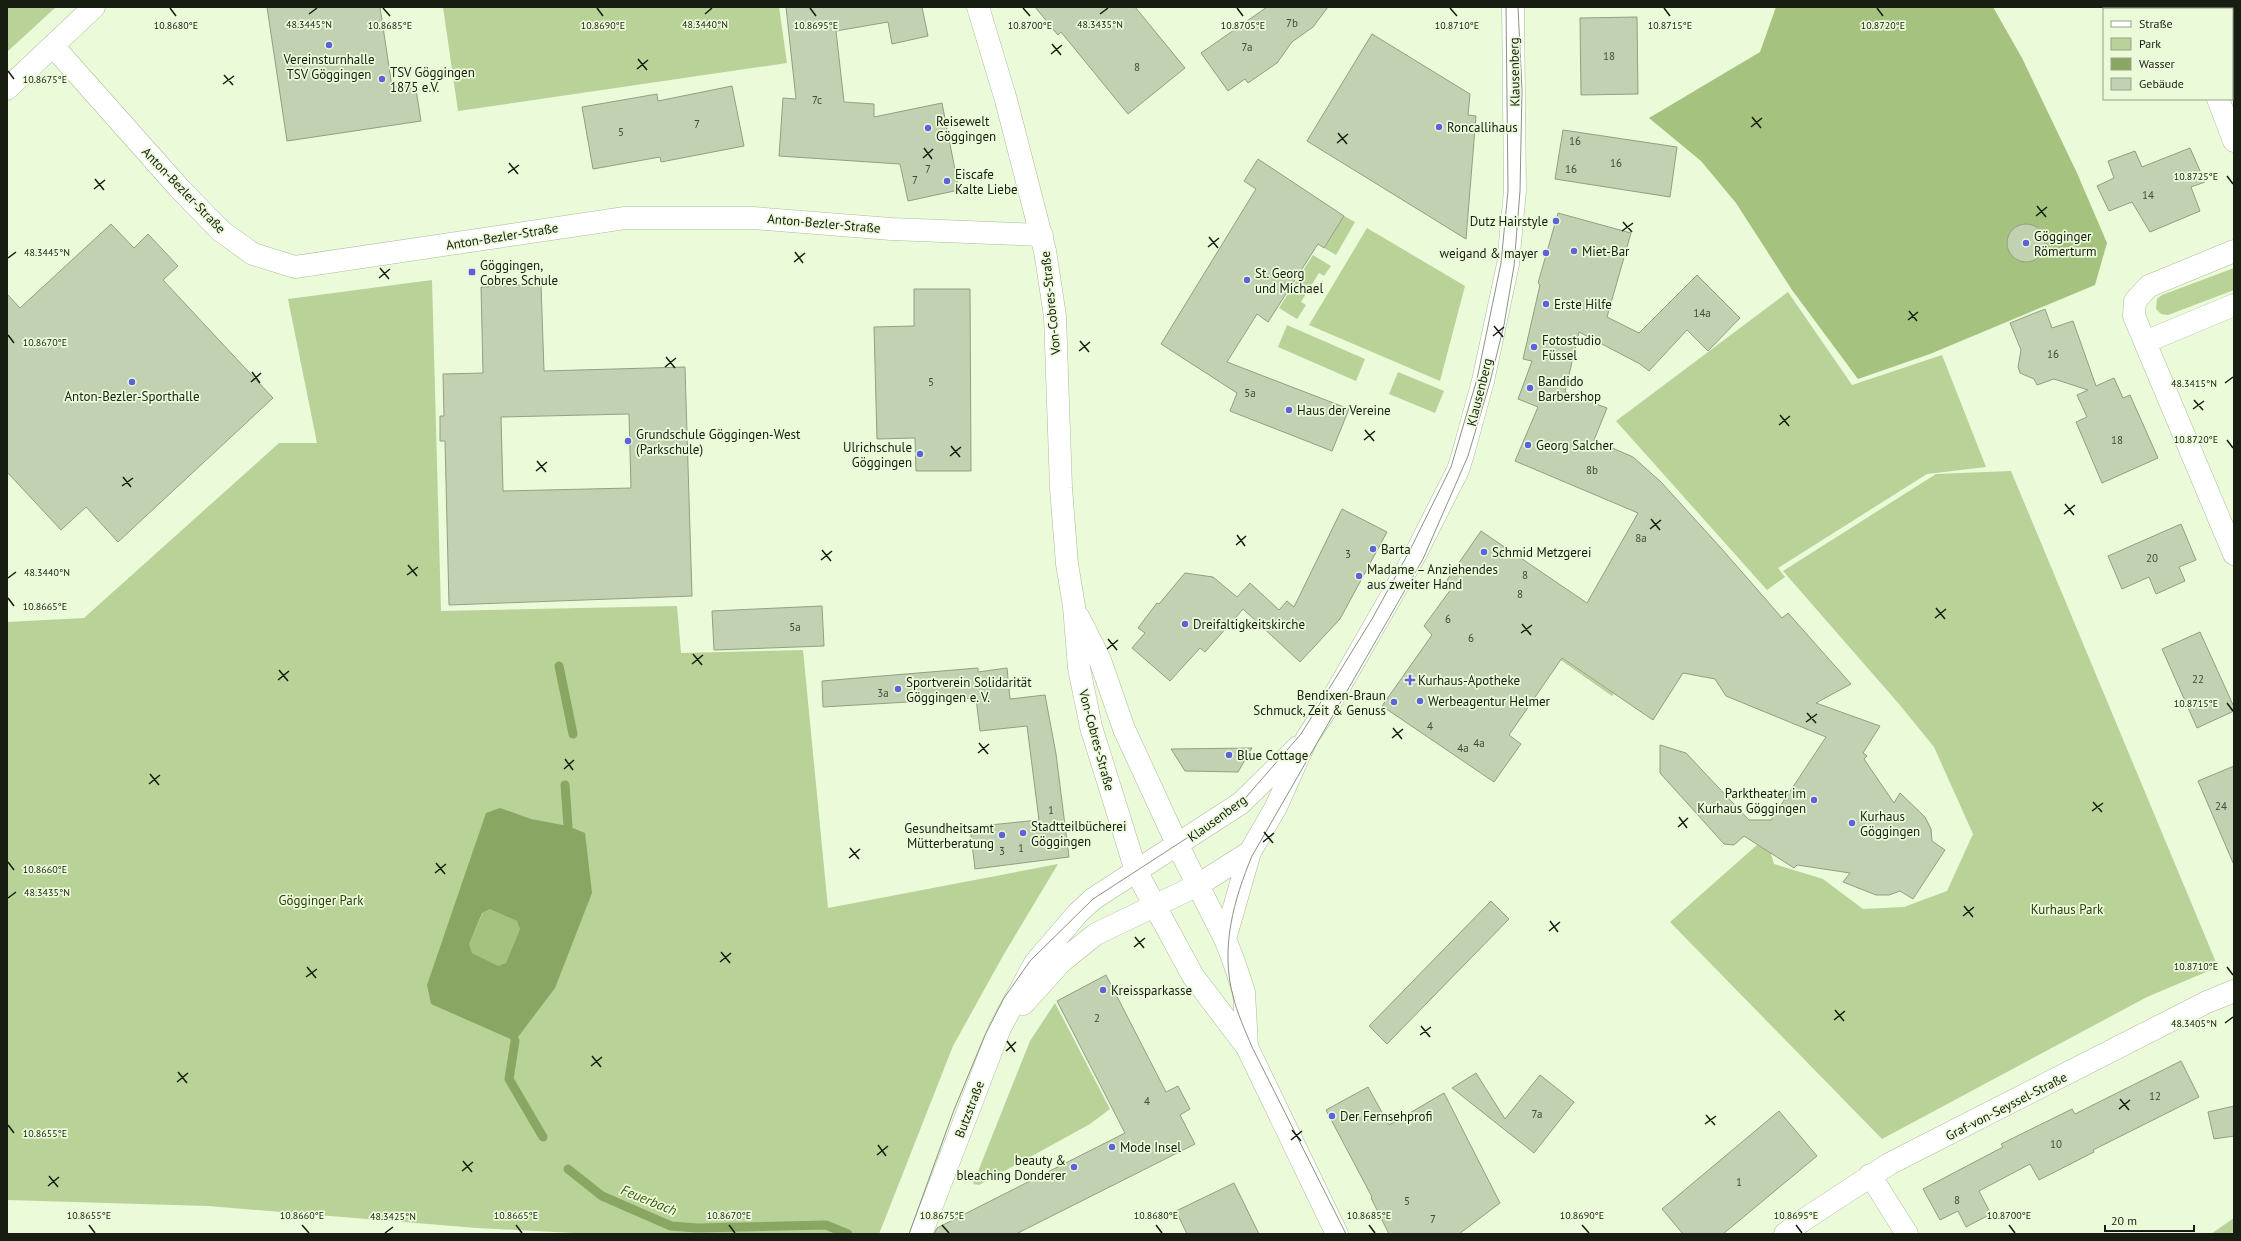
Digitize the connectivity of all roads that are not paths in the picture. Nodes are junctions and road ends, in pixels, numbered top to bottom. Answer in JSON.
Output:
{"nodes":[{"id":1,"x":94,"y":7,"type":"edge"},
{"id":2,"x":978,"y":7,"type":"edge"},
{"id":3,"x":1513,"y":7,"type":"edge"},
{"id":4,"x":53,"y":46,"type":"junction"},
{"id":5,"x":7,"y":89,"type":"edge"},
{"id":6,"x":2218,"y":100,"type":"edge"},
{"id":7,"x":2234,"y":140,"type":"edge"},
{"id":8,"x":1042,"y":235,"type":"junction"},
{"id":9,"x":2234,"y":251,"type":"edge"},
{"id":10,"x":2234,"y":305,"type":"edge"},
{"id":11,"x":2145,"y":342,"type":"junction"},
{"id":12,"x":2234,"y":554,"type":"edge"},
{"id":13,"x":1074,"y":606,"type":"junction"},
{"id":14,"x":1307,"y":738,"type":"junction"},
{"id":15,"x":1178,"y":846,"type":"junction"},
{"id":16,"x":1250,"y":852,"type":"junction"},
{"id":17,"x":1136,"y":871,"type":"junction"},
{"id":18,"x":1198,"y":885,"type":"junction"},
{"id":19,"x":1155,"y":907,"type":"junction"},
{"id":20,"x":1225,"y":939,"type":"junction"},
{"id":21,"x":2234,"y":991,"type":"edge"},
{"id":22,"x":1000,"y":1028,"type":"junction"},
{"id":23,"x":1247,"y":1047,"type":"junction"},
{"id":24,"x":1870,"y":1175,"type":"junction"},
{"id":25,"x":921,"y":1234,"type":"edge"},
{"id":26,"x":1337,"y":1234,"type":"edge"},
{"id":27,"x":1785,"y":1234,"type":"edge"},
{"id":28,"x":1907,"y":1234,"type":"edge"}],
"edges":[{"from":1,"to":4,"type":"street"},
{"from":2,"to":8,"type":"street","name":"Von-Cobres-Straße"},
{"from":3,"to":14,"type":"street","name":"Klausenberg"},
{"from":4,"to":5,"type":"street"},
{"from":4,"to":8,"type":"street","name":"Anton-Bezler-Straße"},
{"from":6,"to":7,"type":"street"},
{"from":8,"to":13,"type":"street","name":"Von-Cobres-Straße"},
{"from":9,"to":11,"type":"street"},
{"from":10,"to":11,"type":"street"},
{"from":11,"to":12,"type":"street"},
{"from":13,"to":15,"type":"street","name":"Von-Cobres-Straße"},
{"from":13,"to":17,"type":"street","name":"Von-Cobres-Straße"},
{"from":14,"to":15,"type":"street","name":"Klausenberg"},
{"from":14,"to":16,"type":"street","name":"Klausenberg"},
{"from":15,"to":17,"type":"street","name":"Klausenberg"},
{"from":15,"to":18,"type":"street","name":"Von-Cobres-Straße"},
{"from":16,"to":18,"type":"street","name":"Klausenberg"},
{"from":16,"to":20,"type":"street","name":"Klausenberg"},
{"from":17,"to":19,"type":"street","name":"Von-Cobres-Straße"},
{"from":17,"to":22,"type":"street","name":"Butzstraße"},
{"from":18,"to":19,"type":"street","name":"Klausenberg"},
{"from":18,"to":20,"type":"street","name":"Von-Cobres-Straße"},
{"from":19,"to":22,"type":"street","name":"Butzstraße"},
{"from":19,"to":23,"type":"street","name":"Von-Cobres-Straße"},
{"from":20,"to":23,"type":"street","name":"Von-Cobres-Straße"},
{"from":21,"to":24,"type":"street","name":"Graf-von-Seyssel-Straße"},
{"from":22,"to":25,"type":"street","name":"Butzstraße"},
{"from":23,"to":26,"type":"street"},
{"from":24,"to":27,"type":"street","name":"Graf-von-Seyssel-Straße"},
{"from":24,"to":28,"type":"street"}]}
